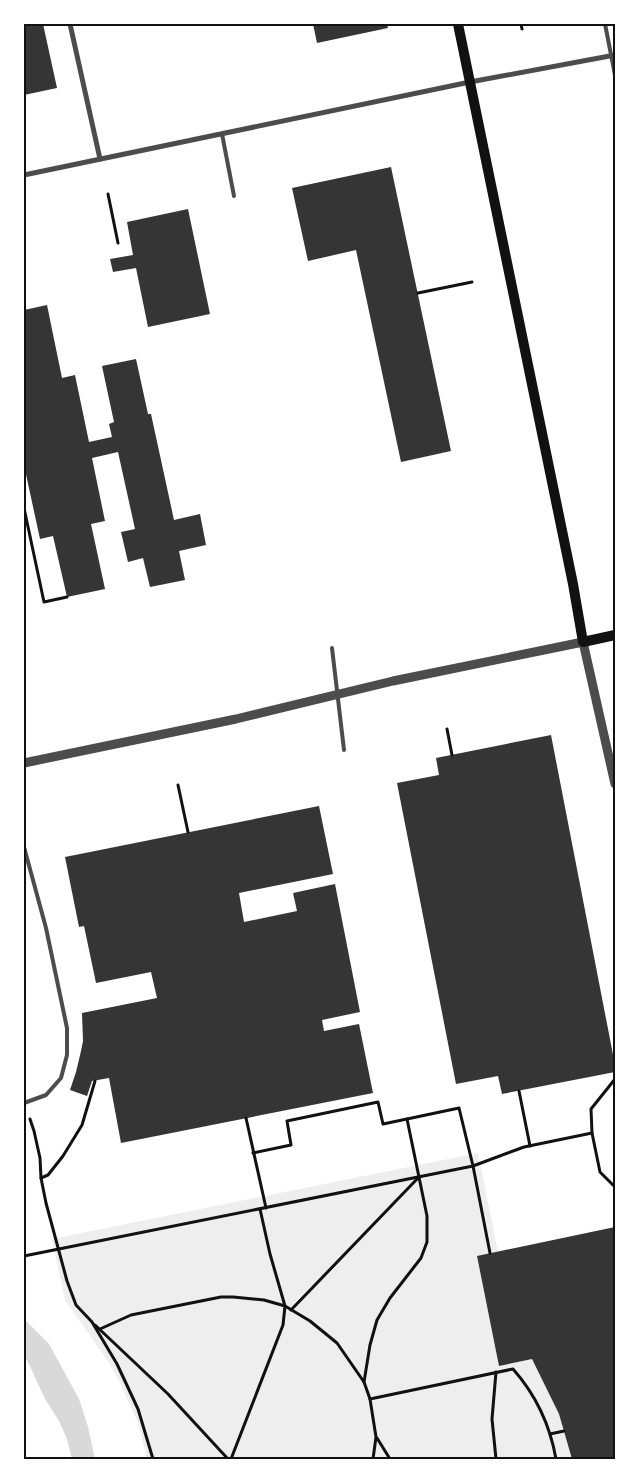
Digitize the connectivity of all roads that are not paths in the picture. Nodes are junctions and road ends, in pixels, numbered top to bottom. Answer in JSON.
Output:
{"nodes":[{"id":1,"x":70,"y":24,"type":"edge"},
{"id":2,"x":458,"y":24,"type":"edge"},
{"id":3,"x":605,"y":24,"type":"edge"},
{"id":4,"x":613,"y":55,"type":"edge"},
{"id":5,"x":615,"y":75,"type":"edge"},
{"id":6,"x":470,"y":82,"type":"junction"},
{"id":7,"x":222,"y":134,"type":"junction"},
{"id":8,"x":100,"y":160,"type":"junction"},
{"id":9,"x":24,"y":175,"type":"edge"},
{"id":10,"x":234,"y":196,"type":"dead end"},
{"id":11,"x":615,"y":635,"type":"edge"},
{"id":12,"x":583,"y":642,"type":"junction"},
{"id":13,"x":332,"y":648,"type":"dead end"},
{"id":14,"x":337,"y":694,"type":"junction"},
{"id":15,"x":344,"y":750,"type":"dead end"},
{"id":16,"x":24,"y":763,"type":"edge"},
{"id":17,"x":615,"y":784,"type":"edge"},
{"id":18,"x":24,"y":847,"type":"edge"},
{"id":19,"x":24,"y":1103,"type":"edge"}],
"edges":[{"from":1,"to":8,"type":"street"},
{"from":2,"to":6,"type":"main road"},
{"from":3,"to":4,"type":"lane"},
{"from":4,"to":5,"type":"lane"},
{"from":4,"to":6,"type":"street"},
{"from":6,"to":7,"type":"street"},
{"from":6,"to":12,"type":"main road"},
{"from":7,"to":8,"type":"street"},
{"from":7,"to":10,"type":"lane"},
{"from":8,"to":9,"type":"street"},
{"from":11,"to":12,"type":"main road"},
{"from":12,"to":14,"type":"street"},
{"from":12,"to":17,"type":"street"},
{"from":13,"to":14,"type":"lane"},
{"from":14,"to":15,"type":"lane"},
{"from":14,"to":16,"type":"street"},
{"from":18,"to":19,"type":"lane"}]}
